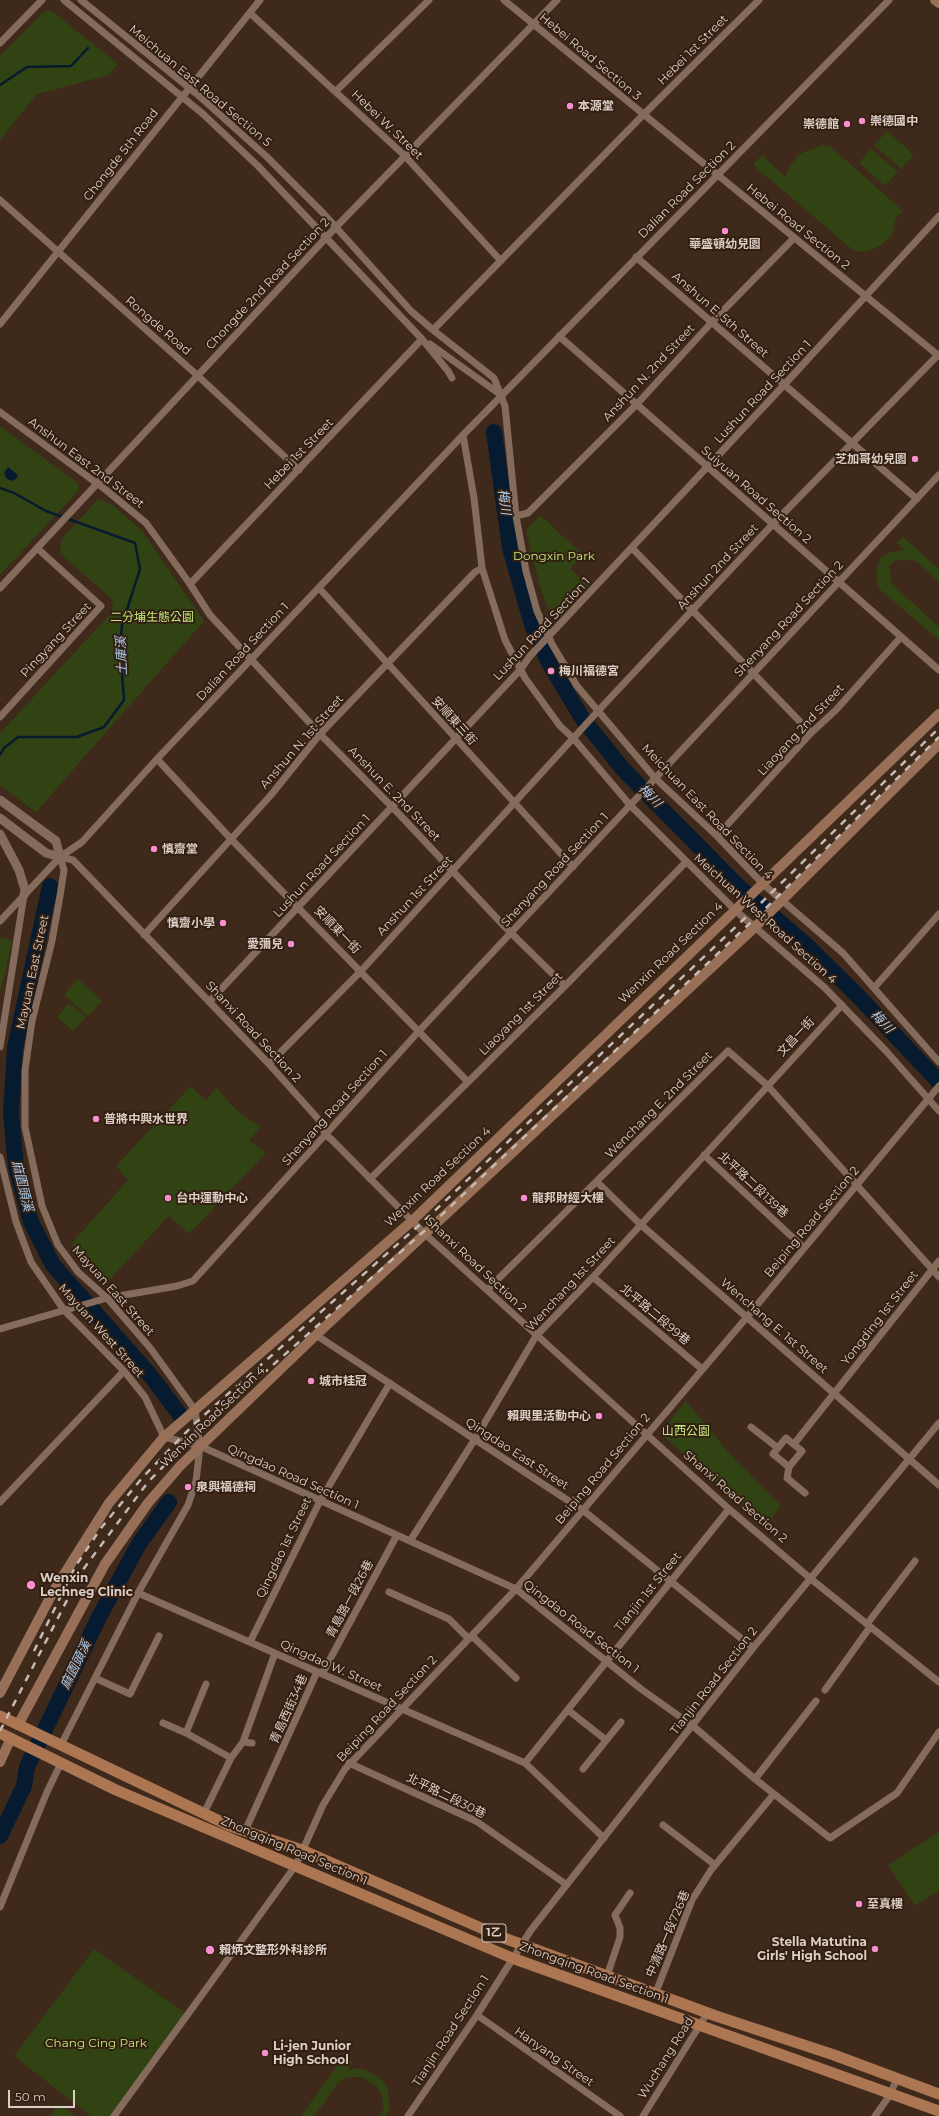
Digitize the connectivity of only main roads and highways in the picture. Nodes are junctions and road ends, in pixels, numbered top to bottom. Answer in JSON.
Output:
{"nodes":[{"id":1,"x":936,"y":0,"type":"edge"},
{"id":2,"x":939,"y":3,"type":"edge"},
{"id":3,"x":939,"y":714,"type":"edge"},
{"id":4,"x":939,"y":744,"type":"edge"},
{"id":5,"x":0,"y":1693,"type":"edge"},
{"id":6,"x":0,"y":1716,"type":"edge"},
{"id":7,"x":18,"y":1725,"type":"junction"},
{"id":8,"x":0,"y":1733,"type":"edge"},
{"id":9,"x":11,"y":1738,"type":"junction"},
{"id":10,"x":0,"y":1762,"type":"edge"},
{"id":11,"x":939,"y":2094,"type":"edge"},
{"id":12,"x":939,"y":2111,"type":"edge"}],
"edges":[{"from":1,"to":2,"type":"main road"},
{"from":3,"to":5,"type":"main road","name":"Wenxin Road Section 4"},
{"from":4,"to":7,"type":"main road","name":"Wenxin Road Section 4"},
{"from":6,"to":7,"type":"main road","number":"1乙"},
{"from":7,"to":9,"type":"main road"},
{"from":7,"to":11,"type":"main road","name":"Zhongqing Road Section 1","number":"1乙"},
{"from":8,"to":9,"type":"main road","number":"1乙"},
{"from":9,"to":10,"type":"main road"},
{"from":9,"to":12,"type":"main road","name":"Zhongqing Road Section 1","number":"1乙"}]}
